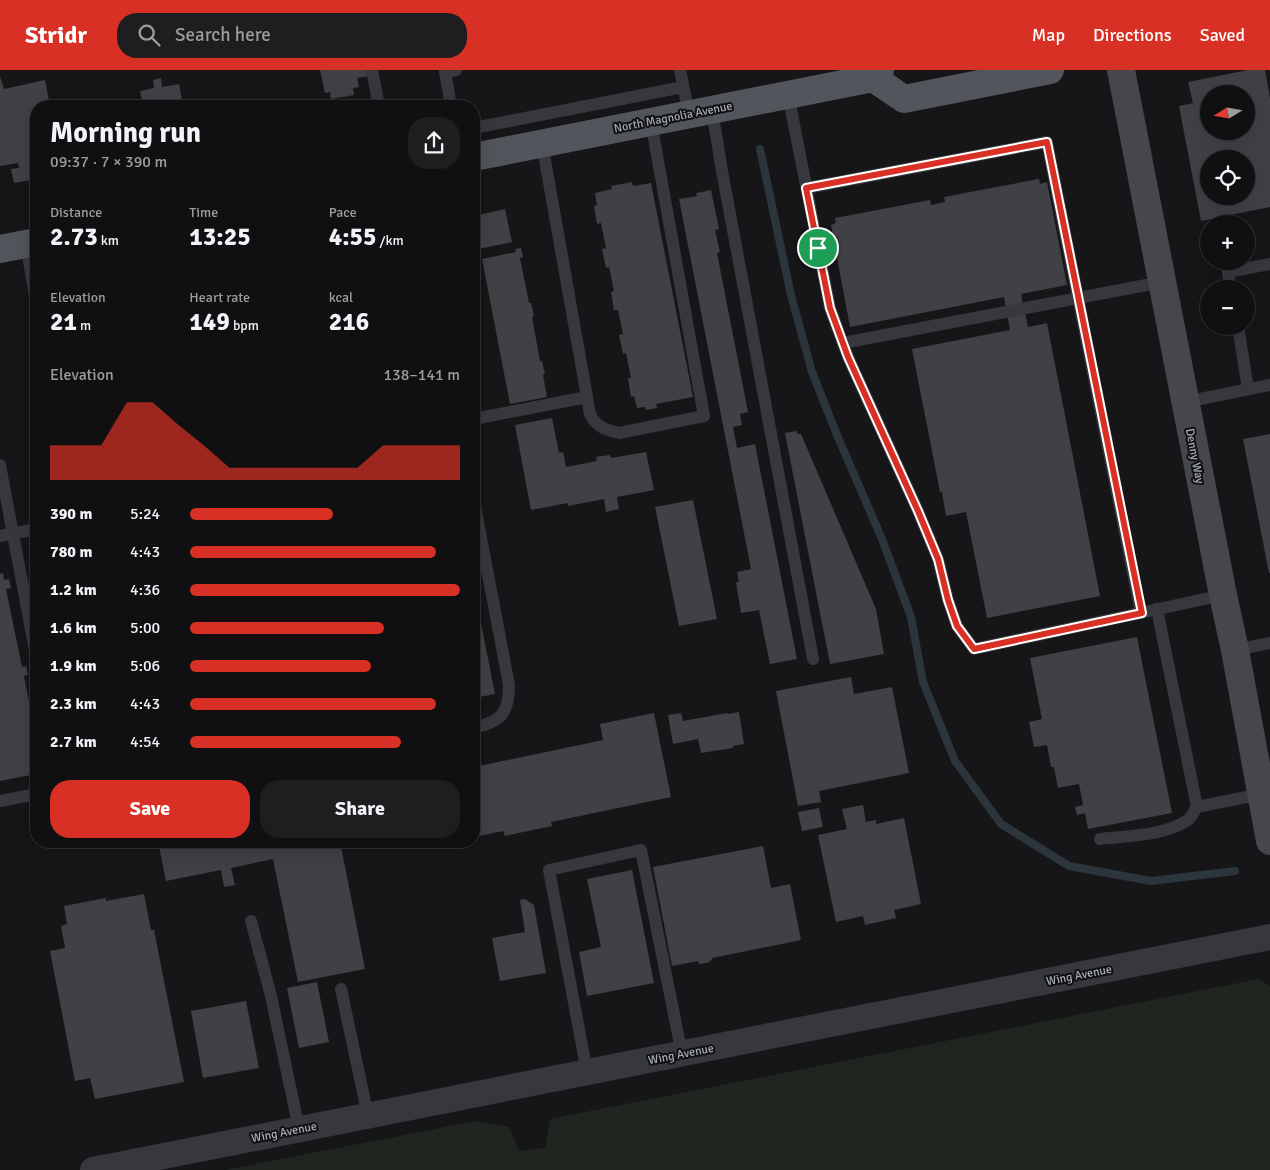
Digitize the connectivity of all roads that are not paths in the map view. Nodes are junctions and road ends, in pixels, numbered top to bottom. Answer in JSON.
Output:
{"nodes":[{"id":1,"x":372,"y":70,"type":"edge"},
{"id":2,"x":456,"y":70,"type":"edge"},
{"id":3,"x":680,"y":70,"type":"edge"},
{"id":4,"x":1050,"y":70,"type":"edge"},
{"id":5,"x":1120,"y":70,"type":"edge"},
{"id":6,"x":876,"y":74,"type":"edge"},
{"id":7,"x":684,"y":86,"type":"junction"},
{"id":8,"x":788,"y":94,"type":"junction"},
{"id":9,"x":378,"y":100,"type":"edge"},
{"id":10,"x":450,"y":100,"type":"edge"},
{"id":11,"x":701,"y":112,"type":"junction"},
{"id":12,"x":651,"y":122,"type":"junction"},
{"id":13,"x":480,"y":127,"type":"edge"},
{"id":14,"x":542,"y":143,"type":"junction"},
{"id":15,"x":480,"y":155,"type":"edge"},
{"id":16,"x":806,"y":188,"type":"junction"},
{"id":17,"x":21,"y":245,"type":"edge"},
{"id":18,"x":1270,"y":264,"type":"edge"},
{"id":19,"x":30,"y":279,"type":"edge"},
{"id":20,"x":1229,"y":280,"type":"edge"},
{"id":21,"x":1162,"y":282,"type":"junction"},
{"id":22,"x":1078,"y":299,"type":"junction"},
{"id":23,"x":1239,"y":335,"type":"edge"},
{"id":24,"x":843,"y":343,"type":"junction"},
{"id":25,"x":1270,"y":385,"type":"edge"},
{"id":26,"x":1248,"y":389,"type":"junction"},
{"id":27,"x":587,"y":397,"type":"junction"},
{"id":28,"x":1185,"y":402,"type":"junction"},
{"id":29,"x":480,"y":417,"type":"edge"},
{"id":30,"x":0,"y":465,"type":"edge"},
{"id":31,"x":30,"y":530,"type":"edge"},
{"id":32,"x":480,"y":533,"type":"edge"},
{"id":33,"x":6,"y":535,"type":"edge"},
{"id":34,"x":1223,"y":595,"type":"junction"},
{"id":35,"x":1157,"y":609,"type":"junction"},
{"id":36,"x":1142,"y":613,"type":"junction"},
{"id":37,"x":30,"y":632,"type":"edge"},
{"id":38,"x":1270,"y":643,"type":"edge"},
{"id":39,"x":1234,"y":650,"type":"junction"},
{"id":40,"x":813,"y":659,"type":"dead end"},
{"id":41,"x":480,"y":726,"type":"edge"},
{"id":42,"x":30,"y":795,"type":"edge"},
{"id":43,"x":0,"y":801,"type":"edge"},
{"id":44,"x":1265,"y":801,"type":"edge"},
{"id":45,"x":1197,"y":808,"type":"junction"},
{"id":46,"x":1100,"y":839,"type":"dead end"},
{"id":47,"x":1270,"y":841,"type":"edge"},
{"id":48,"x":251,"y":921,"type":"dead end"},
{"id":49,"x":1270,"y":937,"type":"edge"},
{"id":50,"x":341,"y":989,"type":"dead end"},
{"id":51,"x":682,"y":1054,"type":"junction"},
{"id":52,"x":587,"y":1072,"type":"junction"},
{"id":53,"x":368,"y":1116,"type":"junction"},
{"id":54,"x":299,"y":1129,"type":"junction"},
{"id":55,"x":93,"y":1170,"type":"edge"}],
"edges":[{"from":1,"to":9,"type":"lane"},
{"from":2,"to":10,"type":"lane"},
{"from":3,"to":7,"type":"lane"},
{"from":4,"to":6,"type":"main road","name":"North Magnolia Avenue"},
{"from":5,"to":21,"type":"street","name":"Denny Way"},
{"from":6,"to":8,"type":"main road","name":"North Magnolia Avenue"},
{"from":7,"to":11,"type":"lane"},
{"from":7,"to":13,"type":"lane"},
{"from":8,"to":11,"type":"main road","name":"North Magnolia Avenue"},
{"from":8,"to":16,"type":"lane"},
{"from":11,"to":12,"type":"main road","name":"North Magnolia Avenue"},
{"from":11,"to":40,"type":"lane"},
{"from":12,"to":14,"type":"main road","name":"North Magnolia Avenue"},
{"from":12,"to":27,"type":"lane"},
{"from":14,"to":15,"type":"main road","name":"North Magnolia Avenue"},
{"from":14,"to":27,"type":"lane"},
{"from":16,"to":22,"type":"lane"},
{"from":16,"to":24,"type":"lane"},
{"from":17,"to":19,"type":"lane"},
{"from":18,"to":20,"type":"lane"},
{"from":21,"to":22,"type":"lane"},
{"from":21,"to":28,"type":"street","name":"Denny Way"},
{"from":22,"to":24,"type":"lane"},
{"from":22,"to":36,"type":"lane"},
{"from":23,"to":26,"type":"lane"},
{"from":24,"to":36,"type":"lane"},
{"from":25,"to":26,"type":"lane"},
{"from":26,"to":28,"type":"lane"},
{"from":27,"to":29,"type":"lane"},
{"from":28,"to":34,"type":"street","name":"Denny Way"},
{"from":30,"to":33,"type":"lane"},
{"from":31,"to":33,"type":"lane"},
{"from":32,"to":41,"type":"lane"},
{"from":33,"to":37,"type":"lane"},
{"from":34,"to":35,"type":"lane"},
{"from":34,"to":39,"type":"street","name":"Denny Way"},
{"from":35,"to":36,"type":"lane"},
{"from":35,"to":45,"type":"lane"},
{"from":38,"to":39,"type":"lane"},
{"from":39,"to":44,"type":"street","name":"Denny Way"},
{"from":42,"to":43,"type":"lane"},
{"from":44,"to":45,"type":"lane"},
{"from":44,"to":47,"type":"street","name":"Denny Way"},
{"from":45,"to":46,"type":"lane"},
{"from":48,"to":54,"type":"lane"},
{"from":49,"to":51,"type":"street","name":"Wing Avenue"},
{"from":50,"to":53,"type":"lane"},
{"from":51,"to":52,"type":"street","name":"Wing Avenue"},
{"from":51,"to":52,"type":"lane"},
{"from":52,"to":53,"type":"street","name":"Wing Avenue"},
{"from":53,"to":54,"type":"street","name":"Wing Avenue"},
{"from":54,"to":55,"type":"street","name":"Wing Avenue"}]}
